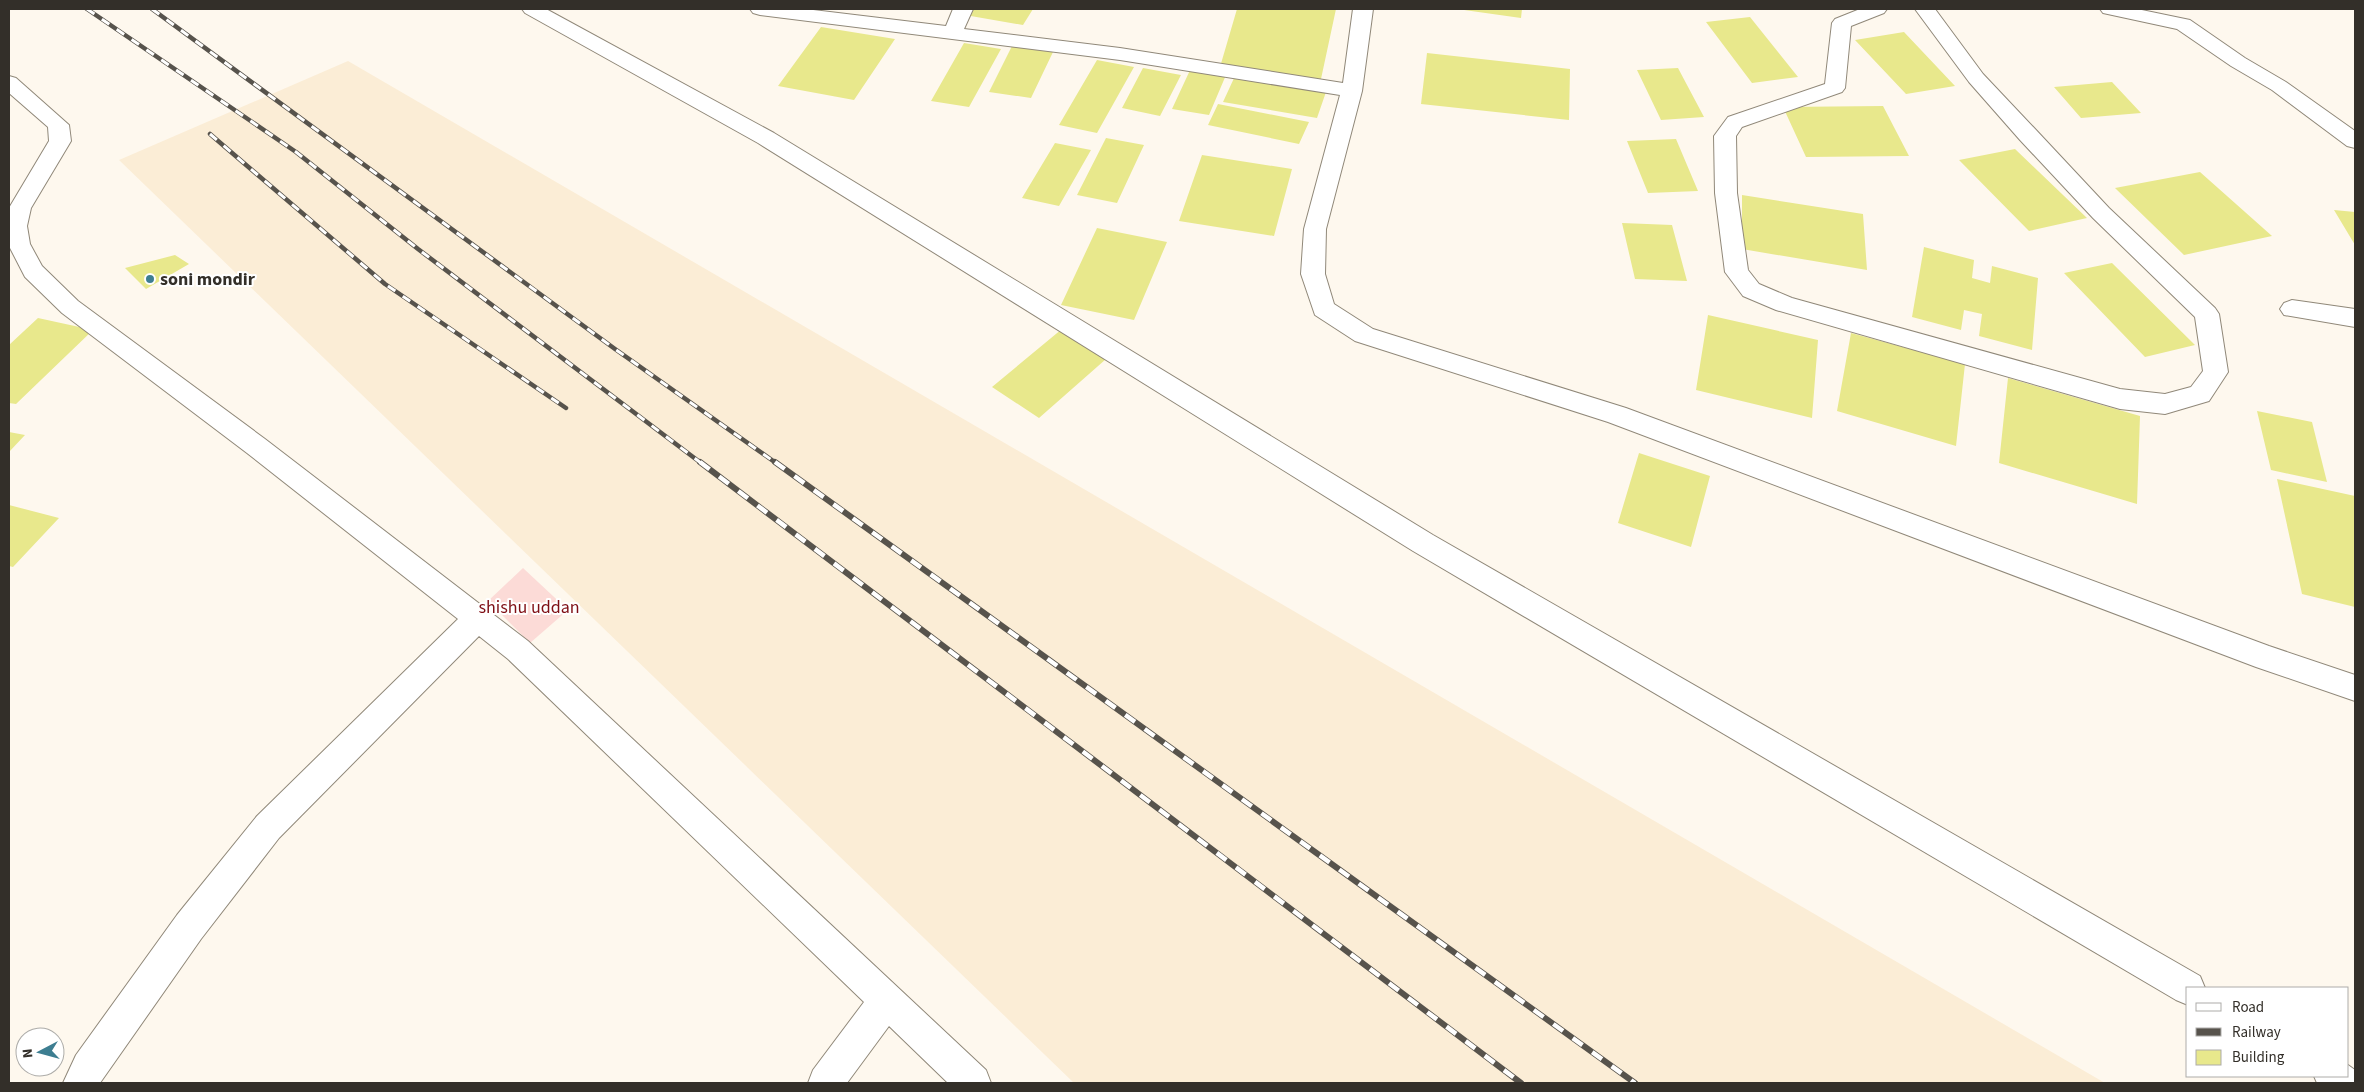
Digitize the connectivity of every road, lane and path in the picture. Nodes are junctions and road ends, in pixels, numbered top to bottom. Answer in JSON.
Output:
{"nodes":[{"id":1,"x":532,"y":9,"type":"edge"},
{"id":2,"x":760,"y":9,"type":"edge"},
{"id":3,"x":963,"y":9,"type":"edge"},
{"id":4,"x":1363,"y":9,"type":"edge"},
{"id":5,"x":1877,"y":9,"type":"edge"},
{"id":6,"x":1925,"y":9,"type":"edge"},
{"id":7,"x":2110,"y":9,"type":"edge"},
{"id":8,"x":2185,"y":16,"type":"edge"},
{"id":9,"x":952,"y":34,"type":"junction"},
{"id":10,"x":9,"y":82,"type":"edge"},
{"id":11,"x":1352,"y":91,"type":"junction"},
{"id":12,"x":2355,"y":140,"type":"edge"},
{"id":13,"x":14,"y":210,"type":"edge"},
{"id":14,"x":2292,"y":309,"type":"dead end"},
{"id":15,"x":2355,"y":318,"type":"edge"},
{"id":16,"x":478,"y":618,"type":"junction"},
{"id":17,"x":2355,"y":688,"type":"edge"},
{"id":18,"x":2186,"y":987,"type":"edge"},
{"id":19,"x":886,"y":1002,"type":"junction"},
{"id":20,"x":81,"y":1083,"type":"edge"},
{"id":21,"x":826,"y":1083,"type":"edge"},
{"id":22,"x":973,"y":1083,"type":"edge"}],
"edges":[{"from":1,"to":18,"type":"street"},
{"from":2,"to":9,"type":"street"},
{"from":3,"to":9,"type":"street"},
{"from":4,"to":11,"type":"street"},
{"from":5,"to":6,"type":"street"},
{"from":7,"to":8,"type":"street"},
{"from":8,"to":12,"type":"street"},
{"from":9,"to":11,"type":"street"},
{"from":10,"to":13,"type":"street"},
{"from":11,"to":17,"type":"street"},
{"from":13,"to":16,"type":"street"},
{"from":14,"to":15,"type":"street"},
{"from":16,"to":19,"type":"street"},
{"from":16,"to":20,"type":"street"},
{"from":19,"to":21,"type":"street"},
{"from":19,"to":22,"type":"street"}]}
